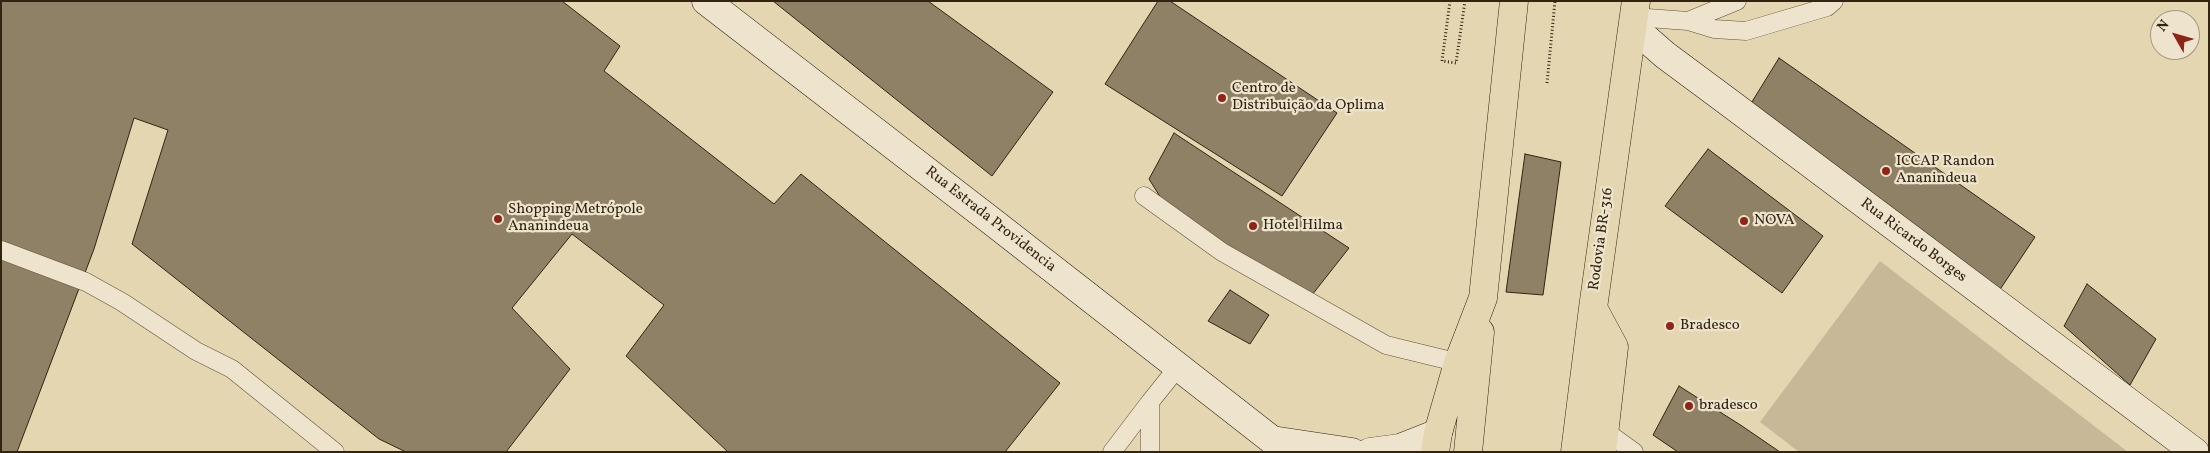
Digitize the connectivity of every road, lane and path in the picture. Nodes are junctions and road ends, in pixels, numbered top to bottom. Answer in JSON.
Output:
{"nodes":[{"id":1,"x":706,"y":1,"type":"edge"},
{"id":2,"x":1450,"y":1,"type":"edge"},
{"id":3,"x":1465,"y":1,"type":"edge"},
{"id":4,"x":1514,"y":1,"type":"edge"},
{"id":5,"x":1555,"y":1,"type":"edge"},
{"id":6,"x":1737,"y":1,"type":"edge"},
{"id":7,"x":1834,"y":1,"type":"edge"},
{"id":8,"x":1634,"y":15,"type":"edge"},
{"id":9,"x":1688,"y":21,"type":"junction"},
{"id":10,"x":1547,"y":83,"type":"dead end"},
{"id":11,"x":1144,"y":196,"type":"dead end"},
{"id":12,"x":1,"y":250,"type":"edge"},
{"id":13,"x":1593,"y":308,"type":"junction"},
{"id":14,"x":1468,"y":364,"type":"junction"},
{"id":15,"x":1178,"y":368,"type":"junction"},
{"id":16,"x":1150,"y":402,"type":"junction"},
{"id":17,"x":1603,"y":441,"type":"edge"},
{"id":18,"x":1436,"y":442,"type":"edge"},
{"id":19,"x":1277,"y":446,"type":"edge"},
{"id":20,"x":335,"y":452,"type":"edge"},
{"id":21,"x":1112,"y":452,"type":"edge"},
{"id":22,"x":1150,"y":452,"type":"edge"},
{"id":23,"x":1352,"y":452,"type":"edge"},
{"id":24,"x":1370,"y":452,"type":"edge"},
{"id":25,"x":1468,"y":452,"type":"edge"},
{"id":26,"x":1575,"y":452,"type":"edge"},
{"id":27,"x":1634,"y":452,"type":"edge"},
{"id":28,"x":2195,"y":452,"type":"edge"}],
"edges":[{"from":1,"to":15,"type":"main road","name":"Rua Estrada Providencia"},
{"from":2,"to":3,"type":"path"},
{"from":4,"to":14,"type":"highway"},
{"from":5,"to":10,"type":"path"},
{"from":6,"to":9,"type":"lane"},
{"from":7,"to":9,"type":"lane"},
{"from":8,"to":9,"type":"lane"},
{"from":8,"to":13,"type":"highway","name":"Rodovia BR-316"},
{"from":8,"to":28,"type":"main road","name":"Rua Ricardo Borges"},
{"from":11,"to":14,"type":"lane"},
{"from":12,"to":20,"type":"lane"},
{"from":13,"to":17,"type":"highway"},
{"from":13,"to":26,"type":"highway","name":"Rodovia BR-316"},
{"from":14,"to":18,"type":"highway"},
{"from":14,"to":25,"type":"highway"},
{"from":15,"to":16,"type":"lane"},
{"from":15,"to":19,"type":"main road","name":"Rua Estrada Providencia"},
{"from":16,"to":21,"type":"lane"},
{"from":16,"to":22,"type":"lane"},
{"from":17,"to":27,"type":"lane"},
{"from":18,"to":24,"type":"main road"},
{"from":19,"to":23,"type":"main road","name":"Rua Estrada Providencia"}]}
